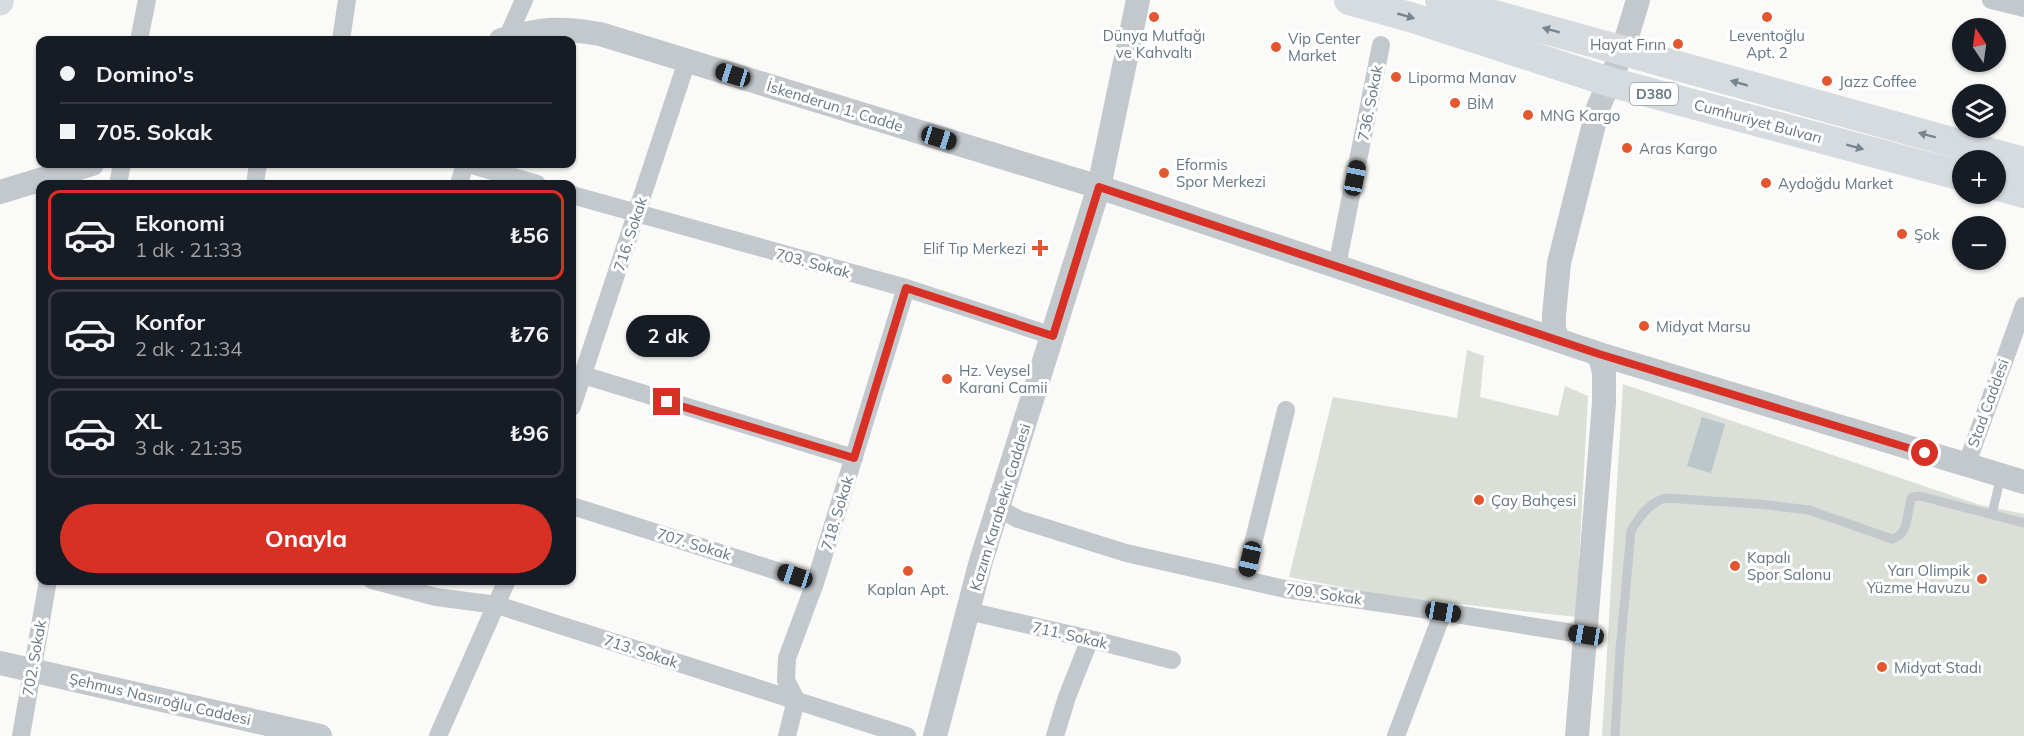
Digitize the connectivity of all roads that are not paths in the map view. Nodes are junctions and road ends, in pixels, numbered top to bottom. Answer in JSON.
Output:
{"nodes":[{"id":1,"x":147,"y":0,"type":"edge"},
{"id":2,"x":347,"y":0,"type":"edge"},
{"id":3,"x":524,"y":0,"type":"edge"},
{"id":4,"x":1138,"y":0,"type":"edge"},
{"id":5,"x":1349,"y":0,"type":"edge"},
{"id":6,"x":1638,"y":0,"type":"edge"},
{"id":7,"x":1991,"y":0,"type":"edge"},
{"id":8,"x":1450,"y":1,"type":"edge"},
{"id":9,"x":2024,"y":8,"type":"edge"},
{"id":10,"x":140,"y":36,"type":"edge"},
{"id":11,"x":342,"y":36,"type":"edge"},
{"id":12,"x":506,"y":36,"type":"edge"},
{"id":13,"x":518,"y":36,"type":"edge"},
{"id":14,"x":1381,"y":45,"type":"dead end"},
{"id":15,"x":1623,"y":50,"type":"junction"},
{"id":16,"x":687,"y":61,"type":"junction"},
{"id":17,"x":1610,"y":82,"type":"junction"},
{"id":18,"x":2024,"y":162,"type":"edge"},
{"id":19,"x":79,"y":168,"type":"edge"},
{"id":20,"x":483,"y":168,"type":"edge"},
{"id":21,"x":1952,"y":173,"type":"edge"},
{"id":22,"x":39,"y":180,"type":"edge"},
{"id":23,"x":523,"y":180,"type":"edge"},
{"id":24,"x":36,"y":181,"type":"edge"},
{"id":25,"x":1099,"y":187,"type":"junction"},
{"id":26,"x":2006,"y":188,"type":"edge"},
{"id":27,"x":0,"y":192,"type":"edge"},
{"id":28,"x":2024,"y":193,"type":"edge"},
{"id":29,"x":576,"y":196,"type":"edge"},
{"id":30,"x":637,"y":213,"type":"junction"},
{"id":31,"x":1337,"y":266,"type":"junction"},
{"id":32,"x":906,"y":288,"type":"junction"},
{"id":33,"x":2024,"y":306,"type":"edge"},
{"id":34,"x":1053,"y":336,"type":"junction"},
{"id":35,"x":1559,"y":340,"type":"junction"},
{"id":36,"x":1599,"y":354,"type":"junction"},
{"id":37,"x":583,"y":375,"type":"junction"},
{"id":38,"x":576,"y":395,"type":"edge"},
{"id":39,"x":1286,"y":410,"type":"dead end"},
{"id":40,"x":854,"y":458,"type":"junction"},
{"id":41,"x":1966,"y":466,"type":"junction"},
{"id":42,"x":2013,"y":479,"type":"edge"},
{"id":43,"x":576,"y":508,"type":"edge"},
{"id":44,"x":998,"y":508,"type":"junction"},
{"id":45,"x":1992,"y":514,"type":"junction"},
{"id":46,"x":2024,"y":523,"type":"edge"},
{"id":47,"x":1245,"y":580,"type":"junction"},
{"id":48,"x":815,"y":583,"type":"junction"},
{"id":49,"x":47,"y":585,"type":"edge"},
{"id":50,"x":391,"y":585,"type":"edge"},
{"id":51,"x":505,"y":585,"type":"edge"},
{"id":52,"x":497,"y":605,"type":"junction"},
{"id":53,"x":968,"y":611,"type":"junction"},
{"id":54,"x":1443,"y":612,"type":"junction"},
{"id":55,"x":1586,"y":635,"type":"junction"},
{"id":56,"x":1090,"y":639,"type":"junction"},
{"id":57,"x":1172,"y":660,"type":"dead end"},
{"id":58,"x":0,"y":663,"type":"edge"},
{"id":59,"x":32,"y":670,"type":"junction"},
{"id":60,"x":796,"y":700,"type":"junction"},
{"id":61,"x":21,"y":736,"type":"edge"},
{"id":62,"x":320,"y":736,"type":"edge"},
{"id":63,"x":438,"y":736,"type":"edge"},
{"id":64,"x":787,"y":736,"type":"edge"},
{"id":65,"x":907,"y":736,"type":"edge"},
{"id":66,"x":935,"y":736,"type":"edge"},
{"id":67,"x":1055,"y":736,"type":"edge"},
{"id":68,"x":1396,"y":736,"type":"edge"},
{"id":69,"x":1577,"y":736,"type":"edge"},
{"id":70,"x":1615,"y":736,"type":"edge"}],
"edges":[{"from":1,"to":10,"type":"street"},
{"from":2,"to":11,"type":"street"},
{"from":3,"to":12,"type":"street"},
{"from":4,"to":25,"type":"street","name":"Kazım Karabekir Caddesi"},
{"from":5,"to":17,"type":"main road","name":"Cumhuriyet Bulvarı","number":"D380","one_way":true},
{"from":6,"to":15,"type":"street"},
{"from":7,"to":9,"type":"street"},
{"from":15,"to":8,"type":"main road","name":"Cumhuriyet Bulvarı","number":"D380","one_way":true},
{"from":13,"to":16,"type":"street","name":"İskenderun 1. Cadde"},
{"from":14,"to":31,"type":"street","name":"736. Sokak"},
{"from":15,"to":17,"type":"street"},
{"from":18,"to":15,"type":"main road","name":"Cumhuriyet Bulvarı","number":"D380","one_way":true},
{"from":16,"to":25,"type":"street","name":"İskenderun 1. Cadde"},
{"from":16,"to":30,"type":"street","name":"716. Sokak"},
{"from":17,"to":21,"type":"main road","name":"Cumhuriyet Bulvarı","number":"D380","one_way":true},
{"from":17,"to":35,"type":"street"},
{"from":19,"to":22,"type":"street"},
{"from":20,"to":23,"type":"street"},
{"from":24,"to":27,"type":"street"},
{"from":25,"to":31,"type":"street","name":"İskenderun 1. Cadde"},
{"from":25,"to":34,"type":"street","name":"Kazım Karabekir Caddesi"},
{"from":26,"to":28,"type":"main road"},
{"from":29,"to":30,"type":"street","name":"703. Sokak"},
{"from":30,"to":32,"type":"street","name":"703. Sokak"},
{"from":30,"to":37,"type":"street","name":"716. Sokak"},
{"from":31,"to":35,"type":"street","name":"İskenderun 1. Cadde"},
{"from":32,"to":34,"type":"street","name":"703. Sokak"},
{"from":32,"to":40,"type":"street","name":"718. Sokak"},
{"from":33,"to":41,"type":"street","name":"Stad Caddesi"},
{"from":34,"to":44,"type":"street","name":"Kazım Karabekir Caddesi"},
{"from":35,"to":36,"type":"street","name":"İskenderun 1. Cadde"},
{"from":36,"to":41,"type":"street","name":"İskenderun 1. Cadde"},
{"from":36,"to":55,"type":"street"},
{"from":37,"to":38,"type":"street","name":"716. Sokak"},
{"from":37,"to":40,"type":"street"},
{"from":39,"to":47,"type":"street"},
{"from":40,"to":48,"type":"street","name":"718. Sokak"},
{"from":41,"to":42,"type":"street","name":"İskenderun 1. Cadde"},
{"from":42,"to":45,"type":"lane"},
{"from":43,"to":48,"type":"street","name":"707. Sokak"},
{"from":44,"to":47,"type":"street","name":"709. Sokak"},
{"from":44,"to":53,"type":"street","name":"Kazım Karabekir Caddesi"},
{"from":45,"to":46,"type":"lane"},
{"from":45,"to":70,"type":"lane"},
{"from":47,"to":54,"type":"street","name":"709. Sokak"},
{"from":48,"to":60,"type":"street","name":"718. Sokak"},
{"from":49,"to":59,"type":"street","name":"702. Sokak"},
{"from":50,"to":52,"type":"street","name":"713. Sokak"},
{"from":51,"to":52,"type":"street"},
{"from":52,"to":60,"type":"street","name":"713. Sokak"},
{"from":52,"to":63,"type":"street"},
{"from":53,"to":56,"type":"street","name":"711. Sokak"},
{"from":53,"to":66,"type":"street","name":"Kazım Karabekir Caddesi"},
{"from":54,"to":55,"type":"street","name":"709. Sokak"},
{"from":54,"to":68,"type":"street"},
{"from":55,"to":69,"type":"street"},
{"from":56,"to":57,"type":"street","name":"711. Sokak"},
{"from":56,"to":67,"type":"street"},
{"from":58,"to":59,"type":"street","name":"Şehmus Nasıroğlu Caddesi"},
{"from":59,"to":61,"type":"street","name":"702. Sokak"},
{"from":59,"to":62,"type":"street","name":"Şehmus Nasıroğlu Caddesi"},
{"from":60,"to":64,"type":"street"},
{"from":60,"to":65,"type":"street","name":"713. Sokak"}]}
